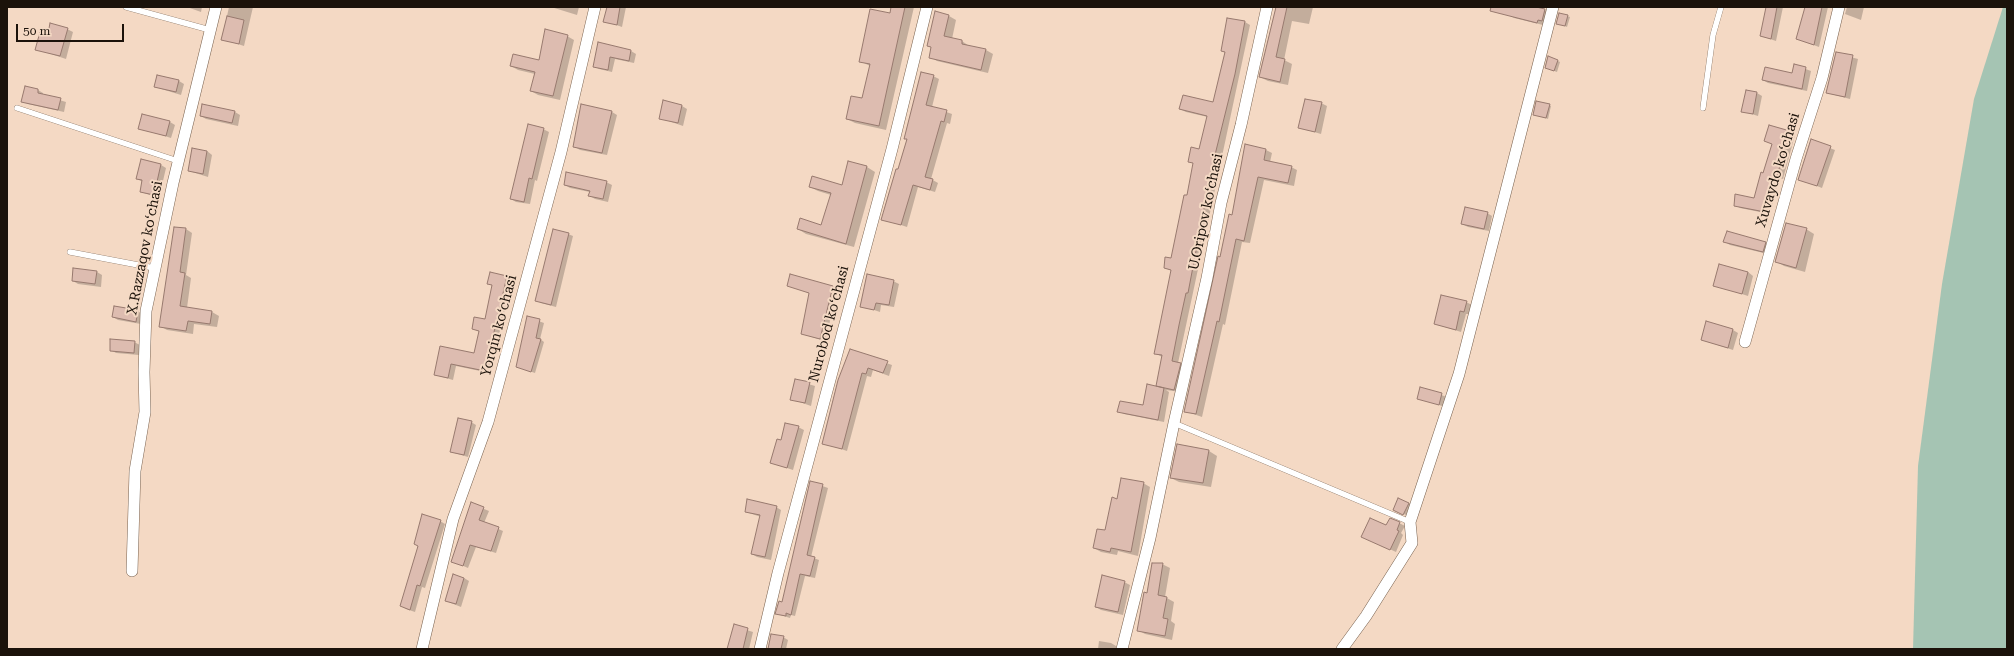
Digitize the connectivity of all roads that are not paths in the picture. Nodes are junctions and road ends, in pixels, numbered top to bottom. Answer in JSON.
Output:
{"nodes":[{"id":1,"x":126,"y":7,"type":"edge"},
{"id":2,"x":216,"y":7,"type":"edge"},
{"id":3,"x":595,"y":7,"type":"edge"},
{"id":4,"x":927,"y":7,"type":"edge"},
{"id":5,"x":1267,"y":7,"type":"edge"},
{"id":6,"x":1553,"y":7,"type":"edge"},
{"id":7,"x":1721,"y":7,"type":"edge"},
{"id":8,"x":1839,"y":7,"type":"edge"},
{"id":9,"x":210,"y":30,"type":"junction"},
{"id":10,"x":17,"y":108,"type":"dead end"},
{"id":11,"x":1703,"y":108,"type":"dead end"},
{"id":12,"x":178,"y":161,"type":"junction"},
{"id":13,"x":70,"y":252,"type":"dead end"},
{"id":14,"x":154,"y":268,"type":"junction"},
{"id":15,"x":1745,"y":342,"type":"dead end"},
{"id":16,"x":1174,"y":423,"type":"junction"},
{"id":17,"x":1410,"y":522,"type":"junction"},
{"id":18,"x":132,"y":571,"type":"dead end"},
{"id":19,"x":422,"y":649,"type":"edge"},
{"id":20,"x":760,"y":649,"type":"edge"},
{"id":21,"x":1122,"y":649,"type":"edge"},
{"id":22,"x":1342,"y":649,"type":"edge"}],
"edges":[{"from":1,"to":9,"type":"lane"},
{"from":2,"to":9,"type":"street","name":"X.Razzaqov koʻchasi"},
{"from":3,"to":19,"type":"street","name":"Yorqin koʻchasi"},
{"from":4,"to":20,"type":"street","name":"Nurobod koʻchasi"},
{"from":5,"to":16,"type":"street","name":"U.Oripov koʻchasi"},
{"from":6,"to":17,"type":"street"},
{"from":7,"to":11,"type":"lane"},
{"from":8,"to":15,"type":"street","name":"Xuvaydo koʻchasi"},
{"from":9,"to":12,"type":"street","name":"X.Razzaqov koʻchasi"},
{"from":10,"to":12,"type":"lane"},
{"from":12,"to":14,"type":"street","name":"X.Razzaqov koʻchasi"},
{"from":13,"to":14,"type":"lane"},
{"from":14,"to":18,"type":"street","name":"X.Razzaqov koʻchasi"},
{"from":16,"to":17,"type":"lane"},
{"from":16,"to":21,"type":"street","name":"U.Oripov koʻchasi"},
{"from":17,"to":22,"type":"street"}]}
